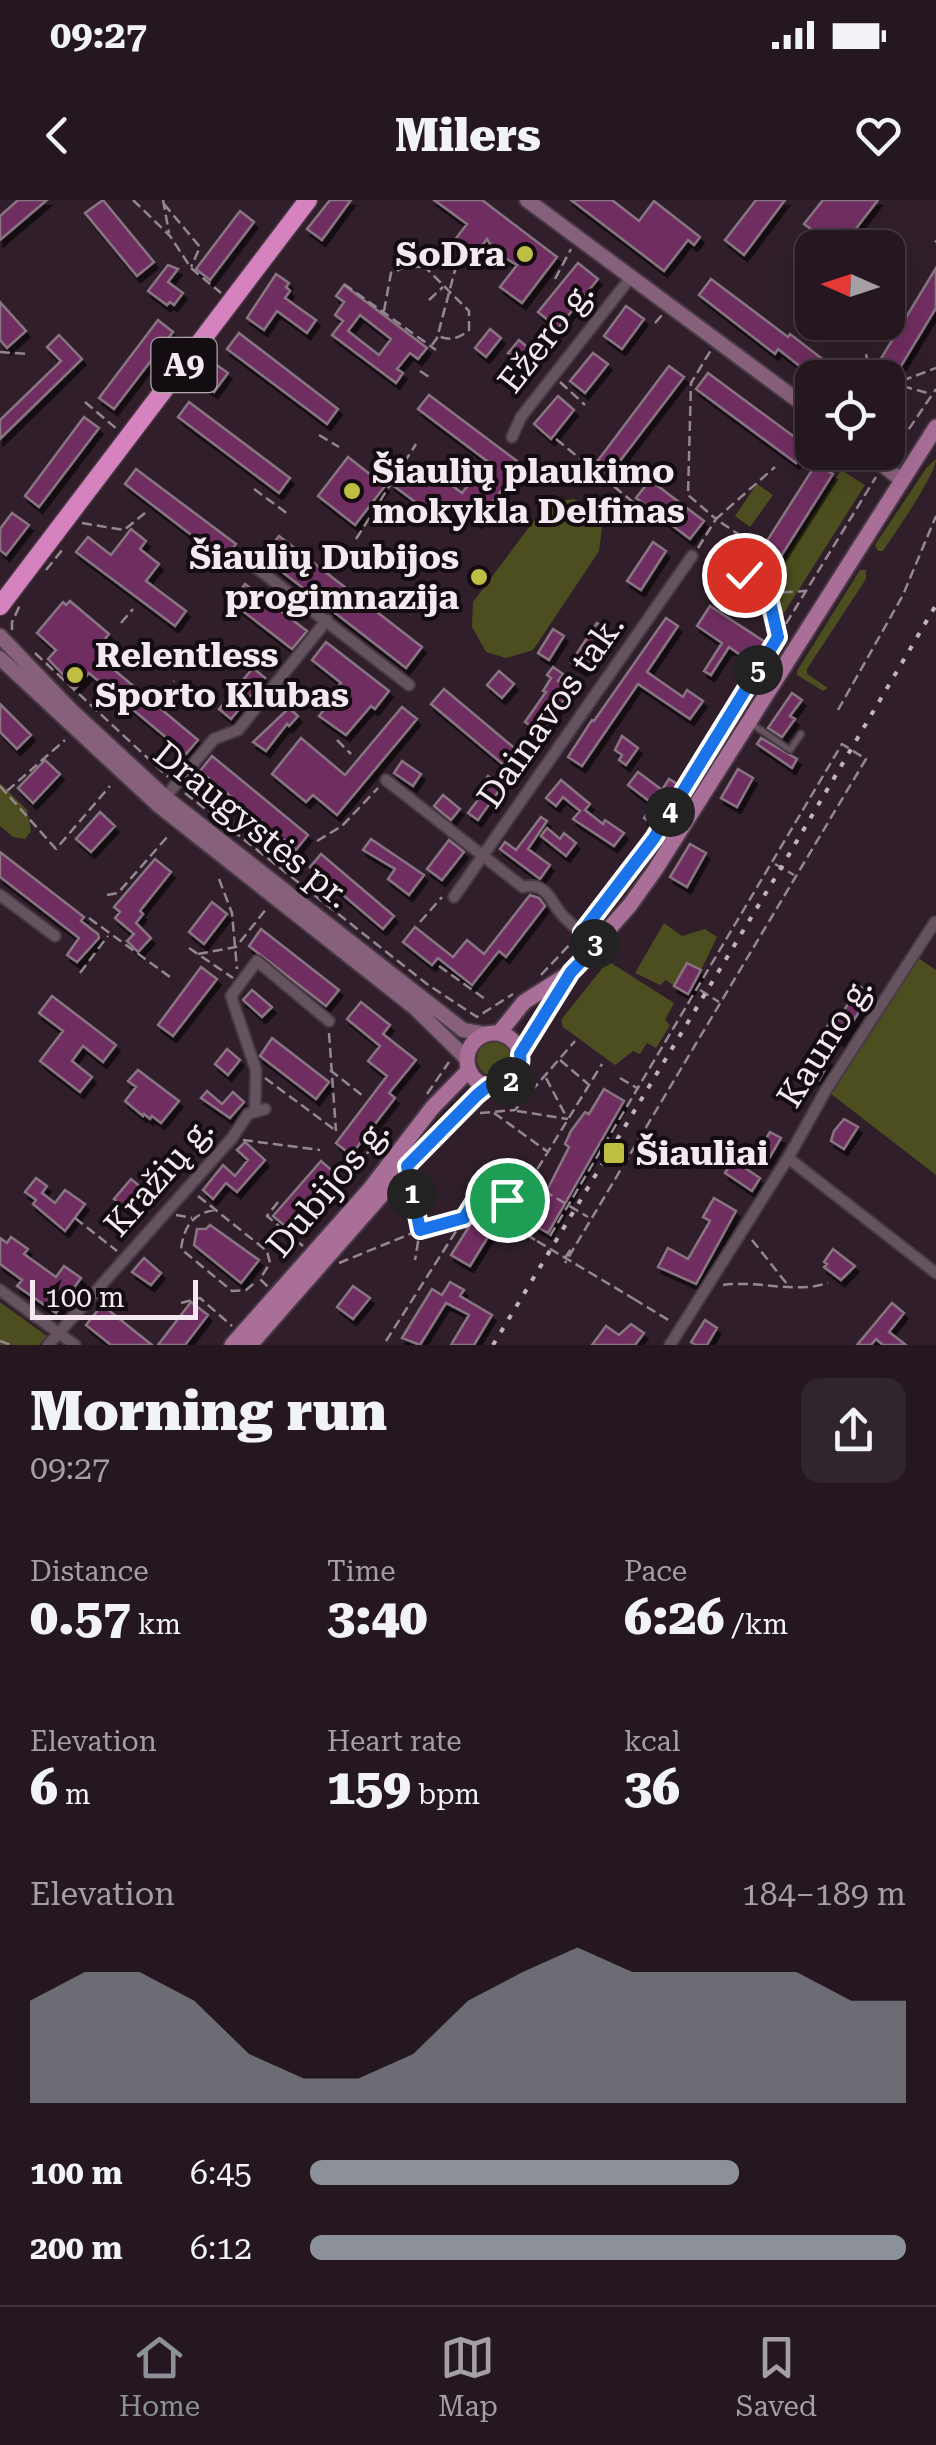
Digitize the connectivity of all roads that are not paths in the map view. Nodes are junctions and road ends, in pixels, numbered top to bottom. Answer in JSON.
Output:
{"nodes":[{"id":1,"x":308,"y":200,"type":"edge"},
{"id":2,"x":526,"y":200,"type":"edge"},
{"id":3,"x":632,"y":277,"type":"junction"},
{"id":4,"x":795,"y":398,"type":"edge"},
{"id":5,"x":936,"y":426,"type":"edge"},
{"id":6,"x":512,"y":437,"type":"dead end"},
{"id":7,"x":889,"y":470,"type":"edge"},
{"id":8,"x":900,"y":479,"type":"junction"},
{"id":9,"x":692,"y":556,"type":"road end"},
{"id":10,"x":250,"y":563,"type":"dead end"},
{"id":11,"x":0,"y":606,"type":"edge"},
{"id":12,"x":328,"y":620,"type":"junction"},
{"id":13,"x":8,"y":636,"type":"edge"},
{"id":14,"x":0,"y":658,"type":"edge"},
{"id":15,"x":410,"y":686,"type":"dead end"},
{"id":16,"x":749,"y":722,"type":"junction"},
{"id":17,"x":801,"y":734,"type":"dead end"},
{"id":18,"x":386,"y":780,"type":"road end"},
{"id":19,"x":166,"y":796,"type":"junction"},
{"id":20,"x":483,"y":856,"type":"junction"},
{"id":21,"x":0,"y":895,"type":"edge"},
{"id":22,"x":454,"y":897,"type":"road end"},
{"id":23,"x":935,"y":922,"type":"edge"},
{"id":24,"x":55,"y":936,"type":"dead end"},
{"id":25,"x":597,"y":945,"type":"junction"},
{"id":26,"x":571,"y":972,"type":"junction"},
{"id":27,"x":329,"y":1021,"type":"road end"},
{"id":28,"x":492,"y":1034,"type":"junction"},
{"id":29,"x":520,"y":1054,"type":"junction"},
{"id":30,"x":468,"y":1064,"type":"junction"},
{"id":31,"x":488,"y":1086,"type":"junction"},
{"id":32,"x":788,"y":1158,"type":"junction"},
{"id":33,"x":936,"y":1274,"type":"edge"},
{"id":34,"x":0,"y":1290,"type":"edge"},
{"id":35,"x":59,"y":1333,"type":"junction"},
{"id":36,"x":48,"y":1345,"type":"edge"},
{"id":37,"x":75,"y":1345,"type":"edge"},
{"id":38,"x":232,"y":1345,"type":"edge"},
{"id":39,"x":250,"y":1345,"type":"edge"},
{"id":40,"x":670,"y":1345,"type":"edge"}],
"edges":[{"from":1,"to":11,"type":"highway","number":"A9"},
{"from":2,"to":3,"type":"main road","name":"Ežero g."},
{"from":3,"to":4,"type":"main road","name":"Ežero g."},
{"from":3,"to":6,"type":"street","name":"Ežero g."},
{"from":5,"to":8,"type":"main road"},
{"from":7,"to":8,"type":"main road"},
{"from":8,"to":16,"type":"main road"},
{"from":9,"to":20,"type":"street","name":"Dainavos tak."},
{"from":10,"to":12,"type":"street"},
{"from":12,"to":15,"type":"street"},
{"from":12,"to":19,"type":"street"},
{"from":13,"to":19,"type":"main road","name":"Draugystės pr."},
{"from":14,"to":19,"type":"main road","name":"Draugystės pr."},
{"from":16,"to":17,"type":"lane"},
{"from":16,"to":25,"type":"main road"},
{"from":18,"to":20,"type":"street"},
{"from":19,"to":28,"type":"main road","name":"Draugystės pr."},
{"from":19,"to":30,"type":"main road","name":"Draugystės pr."},
{"from":20,"to":22,"type":"street","name":"Dainavos tak."},
{"from":20,"to":25,"type":"street"},
{"from":21,"to":24,"type":"street"},
{"from":23,"to":32,"type":"street","name":"Kauno g."},
{"from":25,"to":26,"type":"main road"},
{"from":26,"to":28,"type":"main road"},
{"from":26,"to":29,"type":"main road"},
{"from":27,"to":35,"type":"street","name":"Kražių g."},
{"from":28,"to":29,"type":"main road"},
{"from":28,"to":30,"type":"main road"},
{"from":29,"to":31,"type":"main road"},
{"from":30,"to":31,"type":"main road"},
{"from":30,"to":38,"type":"main road","name":"Dubijos g."},
{"from":31,"to":39,"type":"main road","name":"Dubijos g."},
{"from":32,"to":33,"type":"street"},
{"from":32,"to":40,"type":"street","name":"Kauno g."},
{"from":34,"to":35,"type":"street"},
{"from":35,"to":36,"type":"street","name":"Kražių g."},
{"from":35,"to":37,"type":"street"}]}
